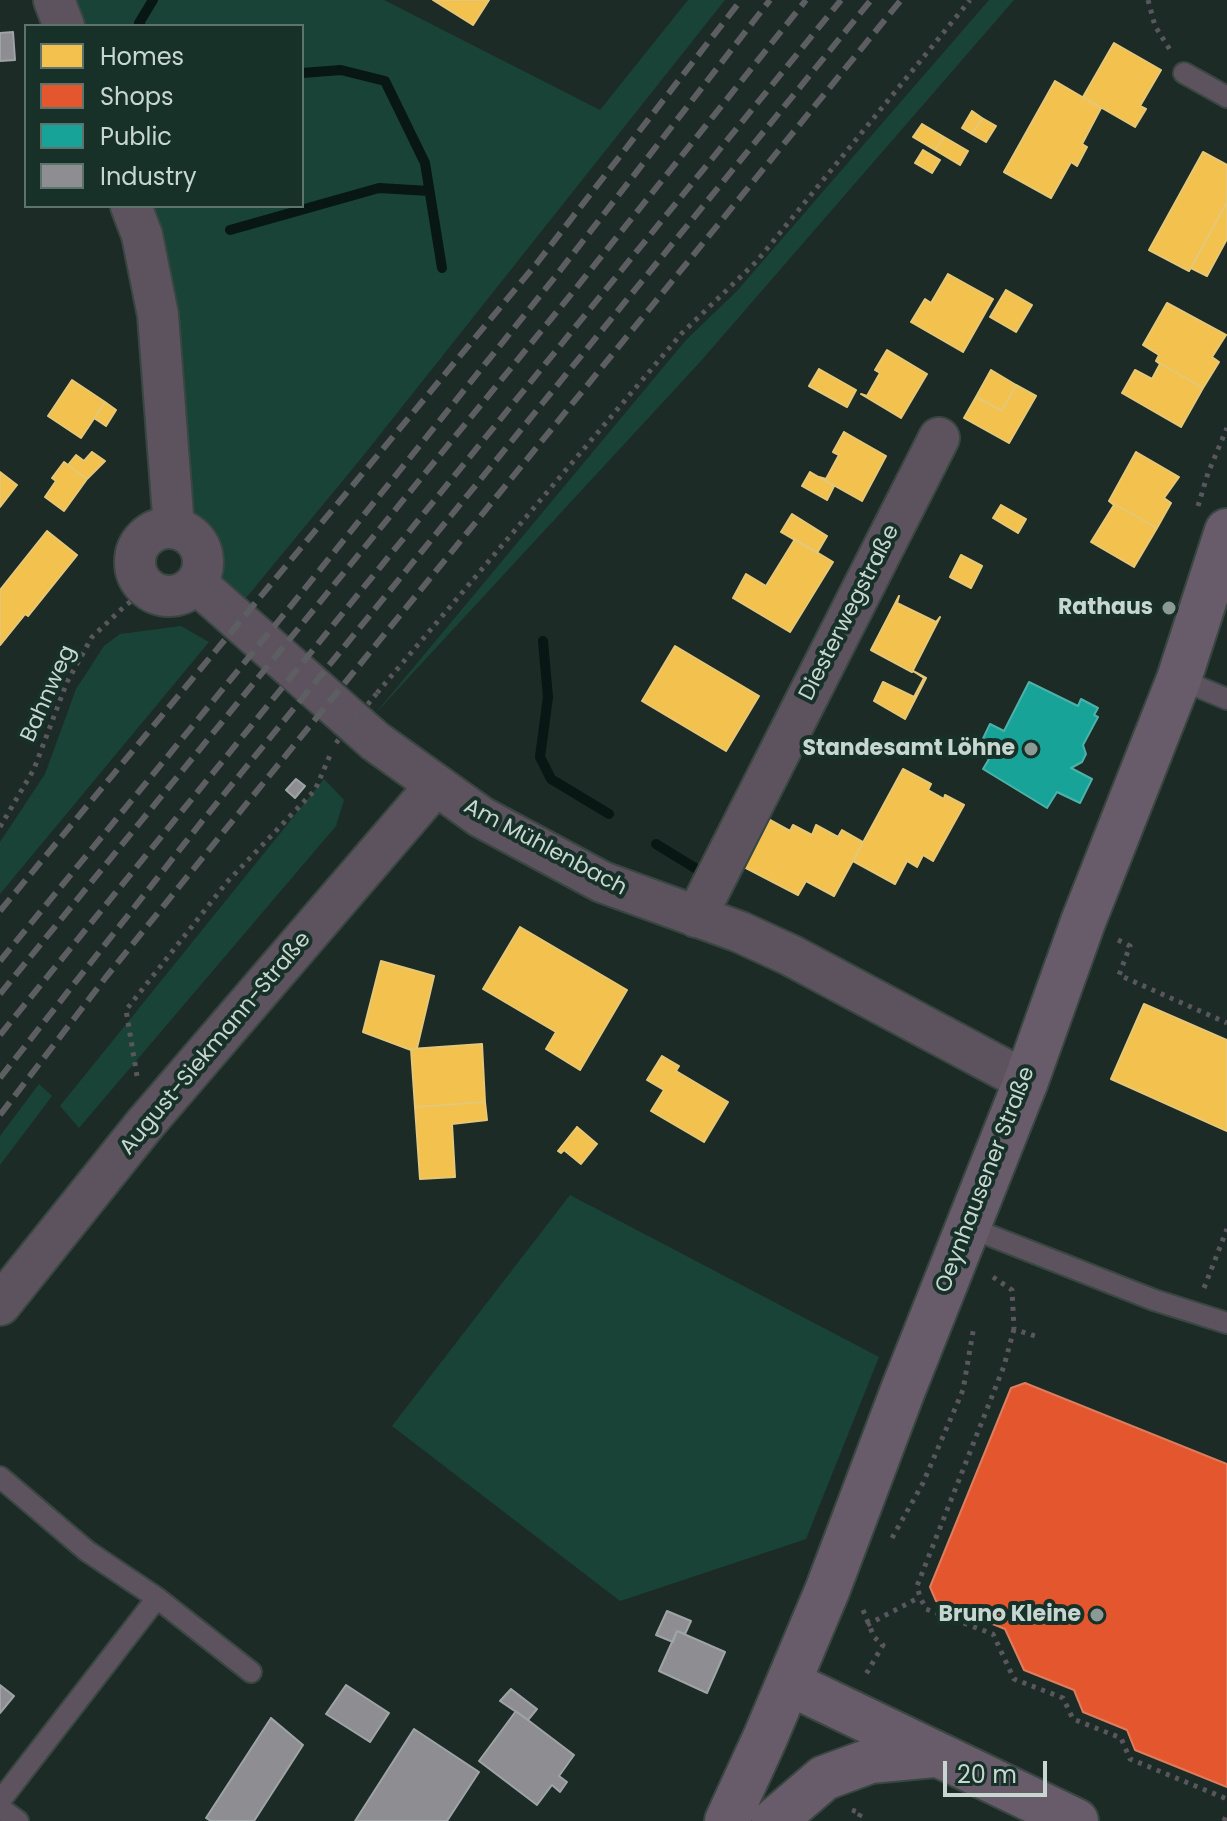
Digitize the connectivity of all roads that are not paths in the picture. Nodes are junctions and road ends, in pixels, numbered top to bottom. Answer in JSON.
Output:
{"nodes":[{"id":1,"x":54,"y":0,"type":"edge"},
{"id":2,"x":63,"y":24,"type":"edge"},
{"id":3,"x":1184,"y":73,"type":"road end"},
{"id":4,"x":1227,"y":97,"type":"edge"},
{"id":5,"x":132,"y":208,"type":"edge"},
{"id":6,"x":939,"y":438,"type":"dead end"},
{"id":7,"x":174,"y":528,"type":"junction"},
{"id":8,"x":1227,"y":531,"type":"edge"},
{"id":9,"x":196,"y":583,"type":"junction"},
{"id":10,"x":1179,"y":679,"type":"junction"},
{"id":11,"x":1227,"y":699,"type":"edge"},
{"id":12,"x":436,"y":785,"type":"junction"},
{"id":13,"x":696,"y":917,"type":"junction"},
{"id":14,"x":1026,"y":1081,"type":"junction"},
{"id":15,"x":968,"y":1227,"type":"junction"},
{"id":16,"x":0,"y":1305,"type":"edge"},
{"id":17,"x":1227,"y":1323,"type":"edge"},
{"id":18,"x":0,"y":1477,"type":"edge"},
{"id":19,"x":157,"y":1598,"type":"junction"},
{"id":20,"x":251,"y":1672,"type":"dead end"},
{"id":21,"x":789,"y":1683,"type":"junction"},
{"id":22,"x":934,"y":1755,"type":"junction"},
{"id":23,"x":0,"y":1801,"type":"edge"},
{"id":24,"x":0,"y":1808,"type":"edge"},
{"id":25,"x":18,"y":1821,"type":"edge"},
{"id":26,"x":727,"y":1821,"type":"edge"},
{"id":27,"x":774,"y":1821,"type":"edge"},
{"id":28,"x":1076,"y":1821,"type":"edge"}],
"edges":[{"from":1,"to":2,"type":"street"},
{"from":3,"to":4,"type":"lane"},
{"from":5,"to":7,"type":"street"},
{"from":6,"to":13,"type":"street","name":"Diesterwegstraße"},
{"from":7,"to":9,"type":"street"},
{"from":7,"to":9,"type":"street"},
{"from":8,"to":10,"type":"main road","name":"Oeynhausener Straße"},
{"from":9,"to":12,"type":"street","name":"Am Mühlenbach"},
{"from":10,"to":11,"type":"lane"},
{"from":10,"to":14,"type":"main road","name":"Oeynhausener Straße"},
{"from":12,"to":13,"type":"street","name":"Am Mühlenbach"},
{"from":12,"to":16,"type":"street","name":"August-Siekmann-Straße"},
{"from":13,"to":14,"type":"street","name":"Am Mühlenbach"},
{"from":14,"to":15,"type":"main road","name":"Oeynhausener Straße"},
{"from":15,"to":17,"type":"lane"},
{"from":15,"to":21,"type":"main road","name":"Oeynhausener Straße"},
{"from":18,"to":19,"type":"lane"},
{"from":19,"to":20,"type":"lane"},
{"from":19,"to":23,"type":"lane"},
{"from":21,"to":22,"type":"main road"},
{"from":21,"to":26,"type":"main road","name":"Oeynhausener Straße"},
{"from":22,"to":27,"type":"main road"},
{"from":22,"to":28,"type":"main road"},
{"from":24,"to":25,"type":"lane"}]}
